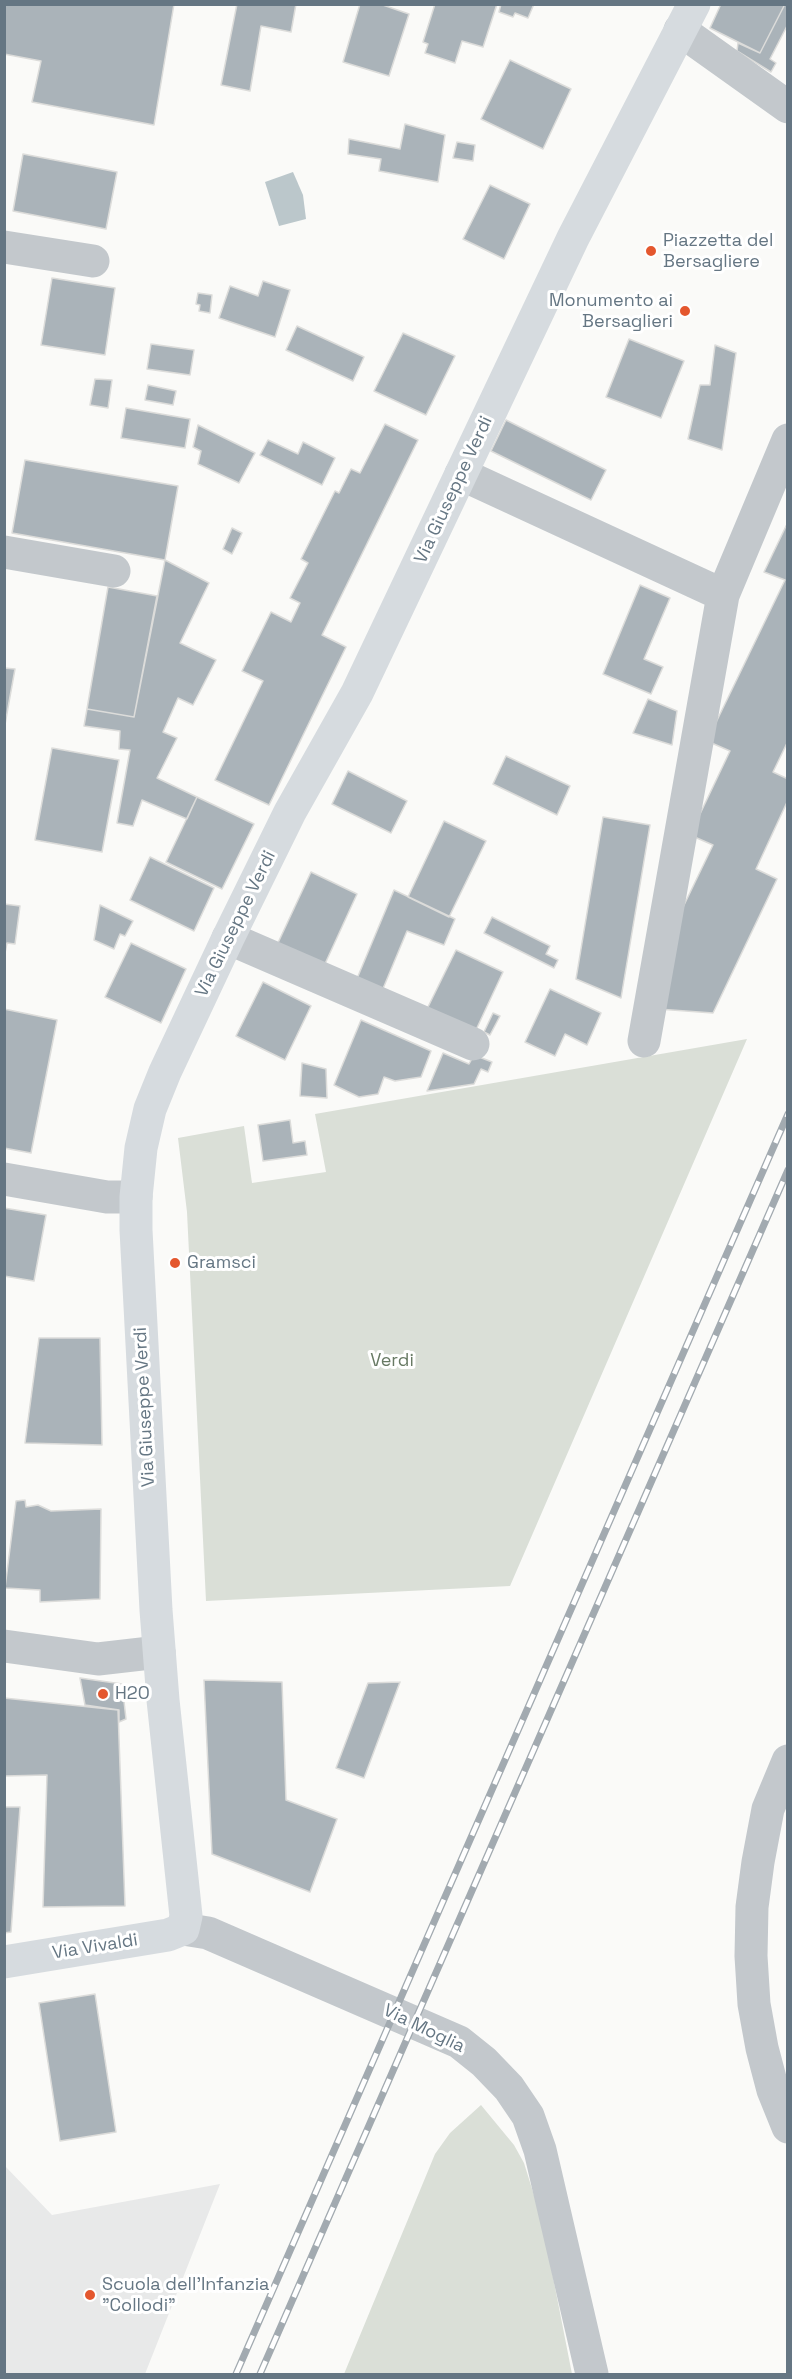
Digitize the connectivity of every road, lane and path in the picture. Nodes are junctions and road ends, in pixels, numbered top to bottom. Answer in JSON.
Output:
{"nodes":[{"id":1,"x":687,"y":12,"type":"edge"},
{"id":2,"x":788,"y":107,"type":"edge"},
{"id":3,"x":4,"y":247,"type":"edge"},
{"id":4,"x":93,"y":261,"type":"dead end"},
{"id":5,"x":788,"y":440,"type":"edge"},
{"id":6,"x":461,"y":474,"type":"junction"},
{"id":7,"x":4,"y":552,"type":"edge"},
{"id":8,"x":114,"y":571,"type":"dead end"},
{"id":9,"x":723,"y":595,"type":"junction"},
{"id":10,"x":228,"y":938,"type":"junction"},
{"id":11,"x":644,"y":1041,"type":"dead end"},
{"id":12,"x":473,"y":1044,"type":"dead end"},
{"id":13,"x":4,"y":1179,"type":"edge"},
{"id":14,"x":136,"y":1197,"type":"junction"},
{"id":15,"x":4,"y":1646,"type":"edge"},
{"id":16,"x":159,"y":1652,"type":"junction"},
{"id":17,"x":788,"y":1761,"type":"edge"},
{"id":18,"x":183,"y":1929,"type":"junction"},
{"id":19,"x":4,"y":1962,"type":"edge"},
{"id":20,"x":788,"y":2127,"type":"edge"},
{"id":21,"x":592,"y":2374,"type":"edge"}],
"edges":[{"from":1,"to":2,"type":"street"},
{"from":1,"to":6,"type":"street","name":"Via Giuseppe Verdi"},
{"from":3,"to":4,"type":"street"},
{"from":5,"to":9,"type":"street"},
{"from":6,"to":9,"type":"street"},
{"from":6,"to":10,"type":"street","name":"Via Giuseppe Verdi"},
{"from":7,"to":8,"type":"street"},
{"from":9,"to":11,"type":"street"},
{"from":10,"to":12,"type":"street"},
{"from":10,"to":14,"type":"street","name":"Via Giuseppe Verdi"},
{"from":13,"to":14,"type":"street"},
{"from":14,"to":16,"type":"street","name":"Via Giuseppe Verdi"},
{"from":15,"to":16,"type":"street"},
{"from":16,"to":18,"type":"street","name":"Via Giuseppe Verdi"},
{"from":17,"to":20,"type":"street"},
{"from":18,"to":19,"type":"street","name":"Via Vivaldi"},
{"from":18,"to":21,"type":"street","name":"Via Moglia"}]}
